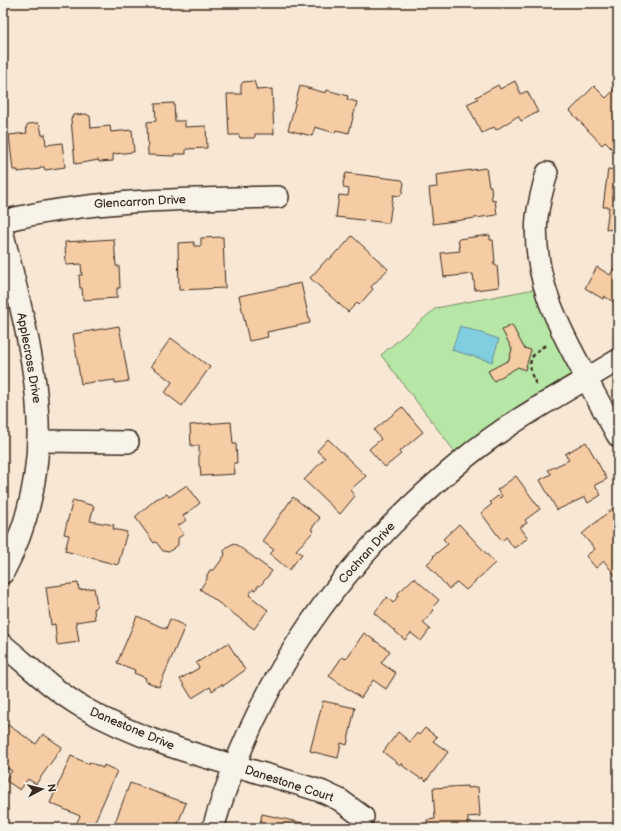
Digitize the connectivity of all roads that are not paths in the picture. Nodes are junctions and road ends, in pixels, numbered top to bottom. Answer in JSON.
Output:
{"nodes":[{"id":1,"x":547,"y":173,"type":"dead end"},
{"id":2,"x":278,"y":197,"type":"dead end"},
{"id":3,"x":3,"y":221,"type":"edge"},
{"id":4,"x":3,"y":234,"type":"edge"},
{"id":5,"x":618,"y":360,"type":"edge"},
{"id":6,"x":586,"y":379,"type":"junction"},
{"id":7,"x":618,"y":436,"type":"edge"},
{"id":8,"x":38,"y":441,"type":"junction"},
{"id":9,"x":128,"y":442,"type":"dead end"},
{"id":10,"x":3,"y":573,"type":"edge"},
{"id":11,"x":3,"y":645,"type":"edge"},
{"id":12,"x":233,"y":766,"type":"junction"},
{"id":13,"x":363,"y":817,"type":"dead end"},
{"id":14,"x":213,"y":828,"type":"edge"}],
"edges":[{"from":1,"to":6,"type":"street"},
{"from":2,"to":3,"type":"street","name":"Glencarron Drive"},
{"from":4,"to":8,"type":"street","name":"Applecross Drive"},
{"from":5,"to":6,"type":"street","name":"Cochran Drive"},
{"from":6,"to":7,"type":"street"},
{"from":6,"to":12,"type":"street","name":"Cochran Drive"},
{"from":8,"to":9,"type":"street"},
{"from":8,"to":10,"type":"street","name":"Applecross Drive"},
{"from":11,"to":12,"type":"street","name":"Danestone Drive"},
{"from":12,"to":13,"type":"street","name":"Danestone Court"},
{"from":12,"to":14,"type":"street","name":"Cochran Drive"}]}
